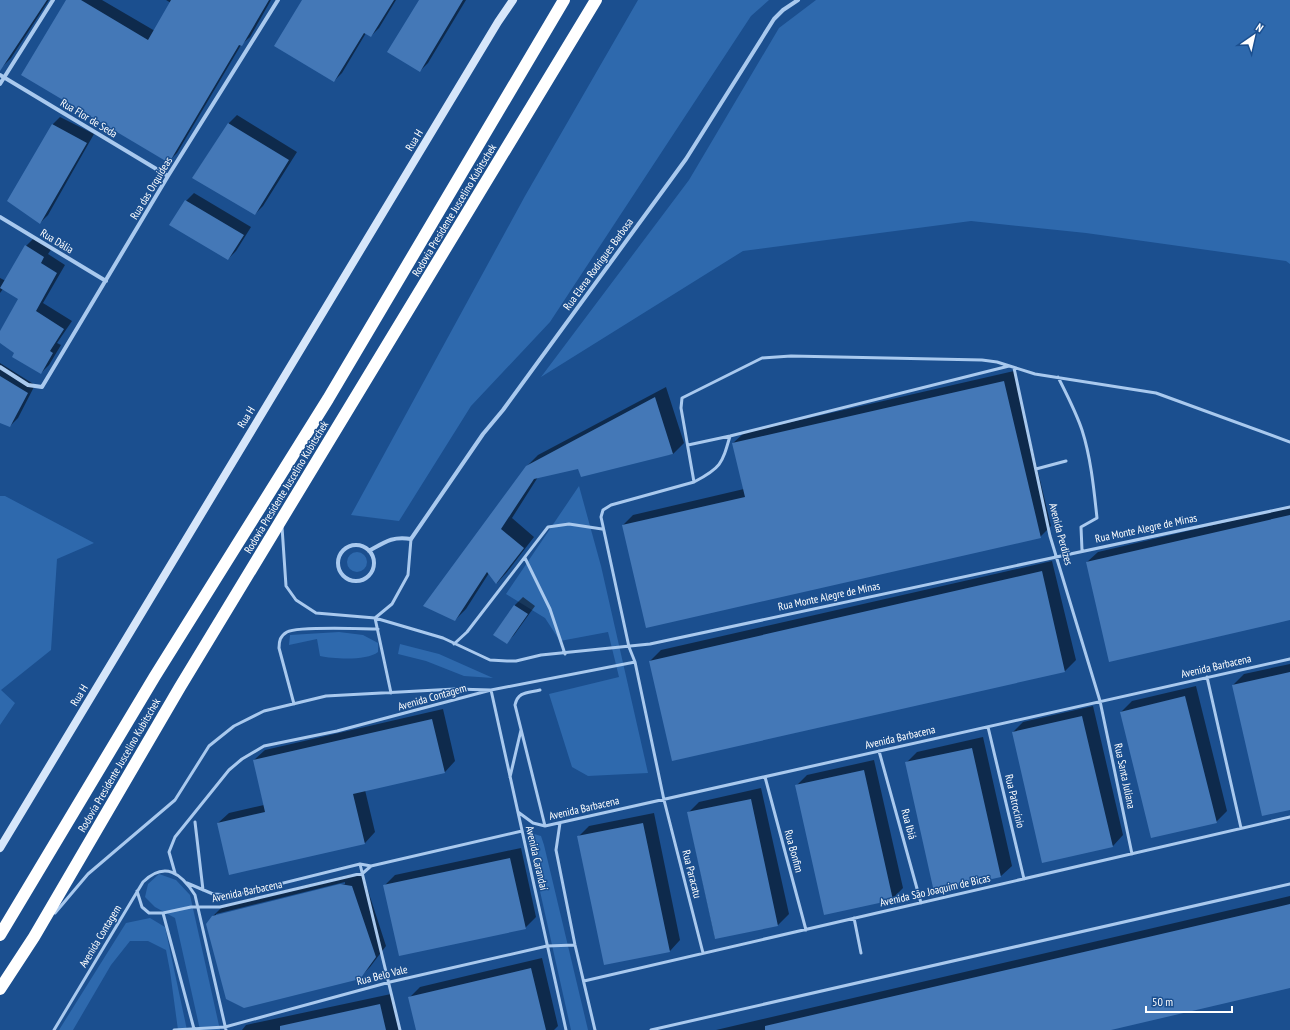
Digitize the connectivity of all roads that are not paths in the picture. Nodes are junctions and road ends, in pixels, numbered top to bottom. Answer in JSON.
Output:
{"nodes":[{"id":1,"x":54,"y":0,"type":"edge"},
{"id":2,"x":278,"y":0,"type":"edge"},
{"id":3,"x":513,"y":0,"type":"edge"},
{"id":4,"x":564,"y":0,"type":"edge"},
{"id":5,"x":596,"y":0,"type":"edge"},
{"id":6,"x":798,"y":0,"type":"edge"},
{"id":7,"x":2,"y":76,"type":"edge"},
{"id":8,"x":0,"y":84,"type":"edge"},
{"id":9,"x":168,"y":176,"type":"junction"},
{"id":10,"x":0,"y":217,"type":"edge"},
{"id":11,"x":106,"y":281,"type":"junction"},
{"id":12,"x":1009,"y":366,"type":"junction"},
{"id":13,"x":0,"y":367,"type":"edge"},
{"id":14,"x":1014,"y":368,"type":"junction"},
{"id":15,"x":1058,"y":377,"type":"junction"},
{"id":16,"x":730,"y":436,"type":"junction"},
{"id":17,"x":1290,"y":442,"type":"edge"},
{"id":18,"x":688,"y":445,"type":"junction"},
{"id":19,"x":1066,"y":461,"type":"dead end"},
{"id":20,"x":1036,"y":469,"type":"junction"},
{"id":21,"x":694,"y":482,"type":"junction"},
{"id":22,"x":1290,"y":507,"type":"edge"},
{"id":23,"x":282,"y":519,"type":"junction"},
{"id":24,"x":602,"y":529,"type":"junction"},
{"id":25,"x":411,"y":539,"type":"junction"},
{"id":26,"x":1082,"y":550,"type":"junction"},
{"id":27,"x":369,"y":551,"type":"junction"},
{"id":28,"x":1056,"y":555,"type":"junction"},
{"id":29,"x":525,"y":558,"type":"junction"},
{"id":30,"x":375,"y":618,"type":"junction"},
{"id":31,"x":378,"y":629,"type":"junction"},
{"id":32,"x":454,"y":644,"type":"junction"},
{"id":33,"x":629,"y":647,"type":"junction"},
{"id":34,"x":565,"y":654,"type":"junction"},
{"id":35,"x":1290,"y":659,"type":"edge"},
{"id":36,"x":635,"y":662,"type":"junction"},
{"id":37,"x":1207,"y":677,"type":"junction"},
{"id":38,"x":491,"y":690,"type":"junction"},
{"id":39,"x":540,"y":690,"type":"dead end"},
{"id":40,"x":391,"y":693,"type":"junction"},
{"id":41,"x":1100,"y":701,"type":"junction"},
{"id":42,"x":294,"y":704,"type":"junction"},
{"id":43,"x":988,"y":726,"type":"junction"},
{"id":44,"x":521,"y":728,"type":"junction"},
{"id":45,"x":879,"y":751,"type":"junction"},
{"id":46,"x":765,"y":776,"type":"junction"},
{"id":47,"x":510,"y":778,"type":"junction"},
{"id":48,"x":664,"y":800,"type":"junction"},
{"id":49,"x":518,"y":812,"type":"junction"},
{"id":50,"x":1290,"y":817,"type":"edge"},
{"id":51,"x":195,"y":822,"type":"dead end"},
{"id":52,"x":560,"y":823,"type":"junction"},
{"id":53,"x":546,"y":826,"type":"junction"},
{"id":54,"x":1241,"y":828,"type":"junction"},
{"id":55,"x":522,"y":831,"type":"junction"},
{"id":56,"x":0,"y":848,"type":"edge"},
{"id":57,"x":1132,"y":854,"type":"junction"},
{"id":58,"x":360,"y":864,"type":"junction"},
{"id":59,"x":371,"y":866,"type":"junction"},
{"id":60,"x":175,"y":873,"type":"junction"},
{"id":61,"x":363,"y":873,"type":"junction"},
{"id":62,"x":1024,"y":879,"type":"junction"},
{"id":63,"x":188,"y":883,"type":"junction"},
{"id":64,"x":1290,"y":884,"type":"edge"},
{"id":65,"x":204,"y":890,"type":"junction"},
{"id":66,"x":137,"y":891,"type":"junction"},
{"id":67,"x":921,"y":903,"type":"junction"},
{"id":68,"x":198,"y":908,"type":"junction"},
{"id":69,"x":164,"y":913,"type":"junction"},
{"id":70,"x":854,"y":918,"type":"junction"},
{"id":71,"x":806,"y":930,"type":"junction"},
{"id":72,"x":1,"y":934,"type":"edge"},
{"id":73,"x":34,"y":937,"type":"junction"},
{"id":74,"x":575,"y":945,"type":"junction"},
{"id":75,"x":548,"y":946,"type":"junction"},
{"id":76,"x":861,"y":953,"type":"dead end"},
{"id":77,"x":703,"y":954,"type":"junction"},
{"id":78,"x":584,"y":981,"type":"junction"},
{"id":79,"x":390,"y":982,"type":"junction"},
{"id":80,"x":0,"y":989,"type":"edge"},
{"id":81,"x":226,"y":1028,"type":"edge"},
{"id":82,"x":195,"y":1029,"type":"edge"},
{"id":83,"x":54,"y":1030,"type":"edge"},
{"id":84,"x":174,"y":1030,"type":"edge"},
{"id":85,"x":400,"y":1030,"type":"edge"},
{"id":86,"x":566,"y":1030,"type":"edge"},
{"id":87,"x":595,"y":1030,"type":"edge"},
{"id":88,"x":651,"y":1030,"type":"edge"}],
"edges":[{"from":1,"to":7,"type":"street"},
{"from":2,"to":9,"type":"street","name":"Rua das Orquídeas"},
{"from":3,"to":56,"type":"main road","name":"Rua H"},
{"from":4,"to":72,"type":"highway","name":"Rodovia Presidente Juscelino Kubitschek"},
{"from":5,"to":23,"type":"highway","name":"Rodovia Presidente Juscelino Kubitschek"},
{"from":6,"to":25,"type":"street","name":"Rua Elena Rodrigues Barbosa"},
{"from":7,"to":8,"type":"street"},
{"from":7,"to":9,"type":"street","name":"Rua Flor de Seda"},
{"from":9,"to":11,"type":"street","name":"Rua das Orquídeas"},
{"from":10,"to":11,"type":"street","name":"Rua Dália"},
{"from":11,"to":13,"type":"street","name":"Rua das Orquídeas"},
{"from":12,"to":14,"type":"lane"},
{"from":12,"to":16,"type":"lane"},
{"from":12,"to":18,"type":"lane"},
{"from":14,"to":15,"type":"lane"},
{"from":14,"to":20,"type":"lane","name":"Avenida Perdizes"},
{"from":15,"to":17,"type":"lane"},
{"from":15,"to":26,"type":"lane"},
{"from":16,"to":18,"type":"lane"},
{"from":16,"to":21,"type":"lane"},
{"from":18,"to":21,"type":"lane"},
{"from":19,"to":20,"type":"lane"},
{"from":20,"to":28,"type":"lane","name":"Avenida Perdizes"},
{"from":21,"to":24,"type":"lane"},
{"from":22,"to":26,"type":"lane","name":"Rua Monte Alegre de Minas"},
{"from":23,"to":30,"type":"lane"},
{"from":23,"to":73,"type":"highway","name":"Rodovia Presidente Juscelino Kubitschek"},
{"from":24,"to":29,"type":"lane"},
{"from":24,"to":33,"type":"lane"},
{"from":25,"to":27,"type":"street"},
{"from":25,"to":30,"type":"lane","name":"Rua Elena Rodrigues Barbosa"},
{"from":26,"to":28,"type":"lane","name":"Rua Monte Alegre de Minas"},
{"from":27,"to":27,"type":"street"},
{"from":28,"to":33,"type":"lane","name":"Rua Monte Alegre de Minas"},
{"from":28,"to":41,"type":"lane","name":"Avenida Perdizes"},
{"from":29,"to":32,"type":"lane"},
{"from":29,"to":34,"type":"lane"},
{"from":30,"to":31,"type":"lane"},
{"from":30,"to":32,"type":"lane","name":"Rua Monte Alegre de Minas"},
{"from":31,"to":40,"type":"lane"},
{"from":31,"to":42,"type":"lane"},
{"from":32,"to":34,"type":"lane","name":"Rua Monte Alegre de Minas"},
{"from":33,"to":34,"type":"lane","name":"Rua Monte Alegre de Minas"},
{"from":33,"to":36,"type":"lane"},
{"from":35,"to":37,"type":"lane","name":"Avenida Barbacena"},
{"from":36,"to":38,"type":"lane","name":"Avenida Contagem"},
{"from":36,"to":48,"type":"lane","name":"Rua Paracatu"},
{"from":37,"to":41,"type":"lane","name":"Avenida Barbacena"},
{"from":37,"to":54,"type":"lane"},
{"from":38,"to":40,"type":"lane"},
{"from":38,"to":47,"type":"lane","name":"Avenida Carandaí"},
{"from":38,"to":60,"type":"lane","name":"Avenida Contagem"},
{"from":39,"to":44,"type":"lane","name":"Avenida Carandaí"},
{"from":40,"to":42,"type":"lane"},
{"from":41,"to":43,"type":"lane","name":"Avenida Barbacena"},
{"from":41,"to":57,"type":"lane","name":"Rua Santa Juliana"},
{"from":42,"to":73,"type":"lane"},
{"from":43,"to":45,"type":"lane","name":"Avenida Barbacena"},
{"from":43,"to":62,"type":"lane","name":"Rua Patrocínio"},
{"from":44,"to":47,"type":"lane"},
{"from":44,"to":53,"type":"lane","name":"Avenida Carandaí"},
{"from":45,"to":46,"type":"lane","name":"Avenida Barbacena"},
{"from":45,"to":67,"type":"lane","name":"Rua Ibiá"},
{"from":46,"to":48,"type":"lane","name":"Avenida Barbacena"},
{"from":46,"to":71,"type":"lane","name":"Rua Bonfim"},
{"from":47,"to":49,"type":"lane","name":"Avenida Carandaí"},
{"from":48,"to":52,"type":"lane","name":"Avenida Barbacena"},
{"from":48,"to":77,"type":"lane","name":"Rua Paracatu"},
{"from":49,"to":53,"type":"lane","name":"Avenida Barbacena"},
{"from":49,"to":55,"type":"lane","name":"Avenida Carandaí"},
{"from":50,"to":54,"type":"lane","name":"Avenida São Joaquim de Bicas"},
{"from":51,"to":65,"type":"lane"},
{"from":52,"to":53,"type":"lane","name":"Avenida Barbacena"},
{"from":52,"to":74,"type":"lane","name":"Avenida Carandaí"},
{"from":54,"to":57,"type":"lane","name":"Avenida São Joaquim de Bicas"},
{"from":55,"to":59,"type":"lane","name":"Avenida Barbacena"},
{"from":55,"to":75,"type":"lane","name":"Avenida Carandaí"},
{"from":57,"to":62,"type":"lane","name":"Avenida São Joaquim de Bicas"},
{"from":58,"to":59,"type":"lane","name":"Avenida Barbacena"},
{"from":58,"to":61,"type":"lane"},
{"from":58,"to":65,"type":"lane","name":"Avenida Barbacena"},
{"from":59,"to":61,"type":"lane","name":"Avenida Barbacena"},
{"from":60,"to":63,"type":"lane"},
{"from":60,"to":66,"type":"lane","name":"Avenida Contagem"},
{"from":61,"to":68,"type":"lane","name":"Avenida Barbacena"},
{"from":61,"to":79,"type":"lane"},
{"from":62,"to":67,"type":"lane","name":"Avenida São Joaquim de Bicas"},
{"from":63,"to":65,"type":"lane"},
{"from":63,"to":68,"type":"lane"},
{"from":64,"to":88,"type":"lane"},
{"from":66,"to":69,"type":"lane","name":"Avenida Barbacena"},
{"from":66,"to":83,"type":"lane","name":"Avenida Contagem"},
{"from":67,"to":70,"type":"lane","name":"Avenida São Joaquim de Bicas"},
{"from":68,"to":69,"type":"lane","name":"Avenida Barbacena"},
{"from":68,"to":81,"type":"lane"},
{"from":69,"to":82,"type":"lane"},
{"from":70,"to":71,"type":"lane","name":"Avenida São Joaquim de Bicas"},
{"from":70,"to":76,"type":"lane"},
{"from":71,"to":77,"type":"lane","name":"Avenida São Joaquim de Bicas"},
{"from":73,"to":80,"type":"highway","name":"Rodovia Presidente Juscelino Kubitschek"},
{"from":74,"to":75,"type":"lane","name":"Rua Belo Vale"},
{"from":74,"to":78,"type":"lane","name":"Avenida Carandaí"},
{"from":75,"to":79,"type":"lane","name":"Rua Belo Vale"},
{"from":75,"to":86,"type":"lane","name":"Avenida Carandaí"},
{"from":77,"to":78,"type":"lane","name":"Avenida São Joaquim de Bicas"},
{"from":78,"to":87,"type":"lane","name":"Avenida Carandaí"},
{"from":79,"to":81,"type":"lane","name":"Rua Belo Vale"},
{"from":79,"to":85,"type":"lane"},
{"from":81,"to":82,"type":"lane","name":"Rua Belo Vale"},
{"from":82,"to":84,"type":"lane","name":"Rua Belo Vale"}]}
